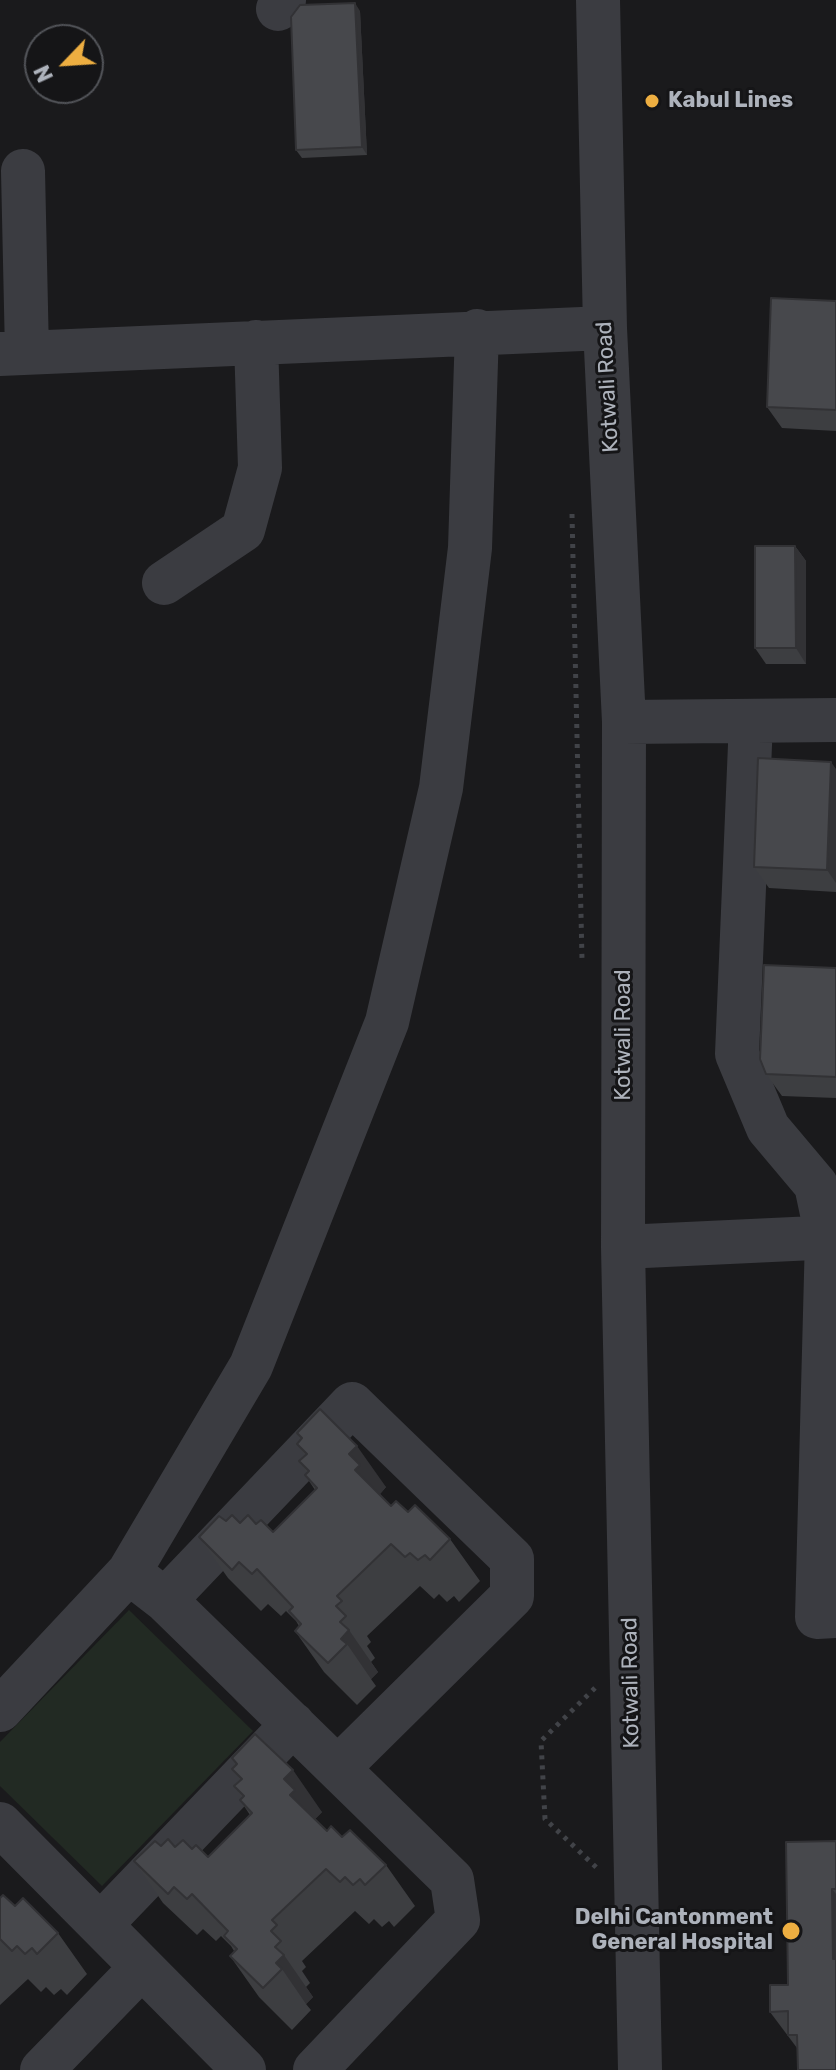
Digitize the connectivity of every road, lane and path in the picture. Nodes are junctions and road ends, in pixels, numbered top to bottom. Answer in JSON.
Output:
{"nodes":[{"id":1,"x":598,"y":0,"type":"edge"},
{"id":2,"x":23,"y":171,"type":"dead end"},
{"id":3,"x":605,"y":328,"type":"junction"},
{"id":4,"x":477,"y":331,"type":"junction"},
{"id":5,"x":256,"y":342,"type":"junction"},
{"id":6,"x":14,"y":353,"type":"edge"},
{"id":7,"x":572,"y":506,"type":"dead end"},
{"id":8,"x":164,"y":583,"type":"dead end"},
{"id":9,"x":836,"y":720,"type":"edge"},
{"id":10,"x":751,"y":721,"type":"junction"},
{"id":11,"x":624,"y":722,"type":"junction"},
{"id":12,"x":582,"y":968,"type":"dead end"},
{"id":13,"x":832,"y":1237,"type":"edge"},
{"id":14,"x":623,"y":1247,"type":"junction"},
{"id":15,"x":129,"y":1572,"type":"junction"},
{"id":16,"x":165,"y":1600,"type":"junction"},
{"id":17,"x":836,"y":1616,"type":"edge"},
{"id":18,"x":597,"y":1686,"type":"dead end"},
{"id":19,"x":0,"y":1710,"type":"edge"},
{"id":20,"x":293,"y":1724,"type":"junction"},
{"id":21,"x":339,"y":1767,"type":"junction"},
{"id":22,"x":0,"y":1824,"type":"edge"},
{"id":23,"x":606,"y":1876,"type":"dead end"},
{"id":24,"x":102,"y":1923,"type":"junction"},
{"id":25,"x":141,"y":1968,"type":"junction"},
{"id":26,"x":42,"y":2070,"type":"edge"},
{"id":27,"x":244,"y":2070,"type":"edge"},
{"id":28,"x":315,"y":2070,"type":"edge"},
{"id":29,"x":640,"y":2070,"type":"edge"}],
"edges":[{"from":1,"to":3,"type":"street","name":"Kotwali Road"},
{"from":2,"to":6,"type":"street"},
{"from":3,"to":4,"type":"street"},
{"from":3,"to":11,"type":"street","name":"Kotwali Road"},
{"from":4,"to":5,"type":"street"},
{"from":4,"to":15,"type":"street"},
{"from":5,"to":6,"type":"street"},
{"from":5,"to":8,"type":"street"},
{"from":7,"to":12,"type":"path"},
{"from":9,"to":10,"type":"street"},
{"from":10,"to":11,"type":"street"},
{"from":10,"to":13,"type":"street"},
{"from":11,"to":14,"type":"street","name":"Kotwali Road"},
{"from":13,"to":14,"type":"street"},
{"from":13,"to":17,"type":"street"},
{"from":14,"to":29,"type":"street","name":"Kotwali Road"},
{"from":15,"to":16,"type":"street"},
{"from":15,"to":19,"type":"street"},
{"from":16,"to":20,"type":"street"},
{"from":16,"to":21,"type":"street"},
{"from":18,"to":23,"type":"path"},
{"from":20,"to":21,"type":"street"},
{"from":20,"to":24,"type":"street"},
{"from":21,"to":28,"type":"street"},
{"from":22,"to":24,"type":"street"},
{"from":24,"to":25,"type":"street"},
{"from":25,"to":26,"type":"street"},
{"from":25,"to":27,"type":"street"}]}
